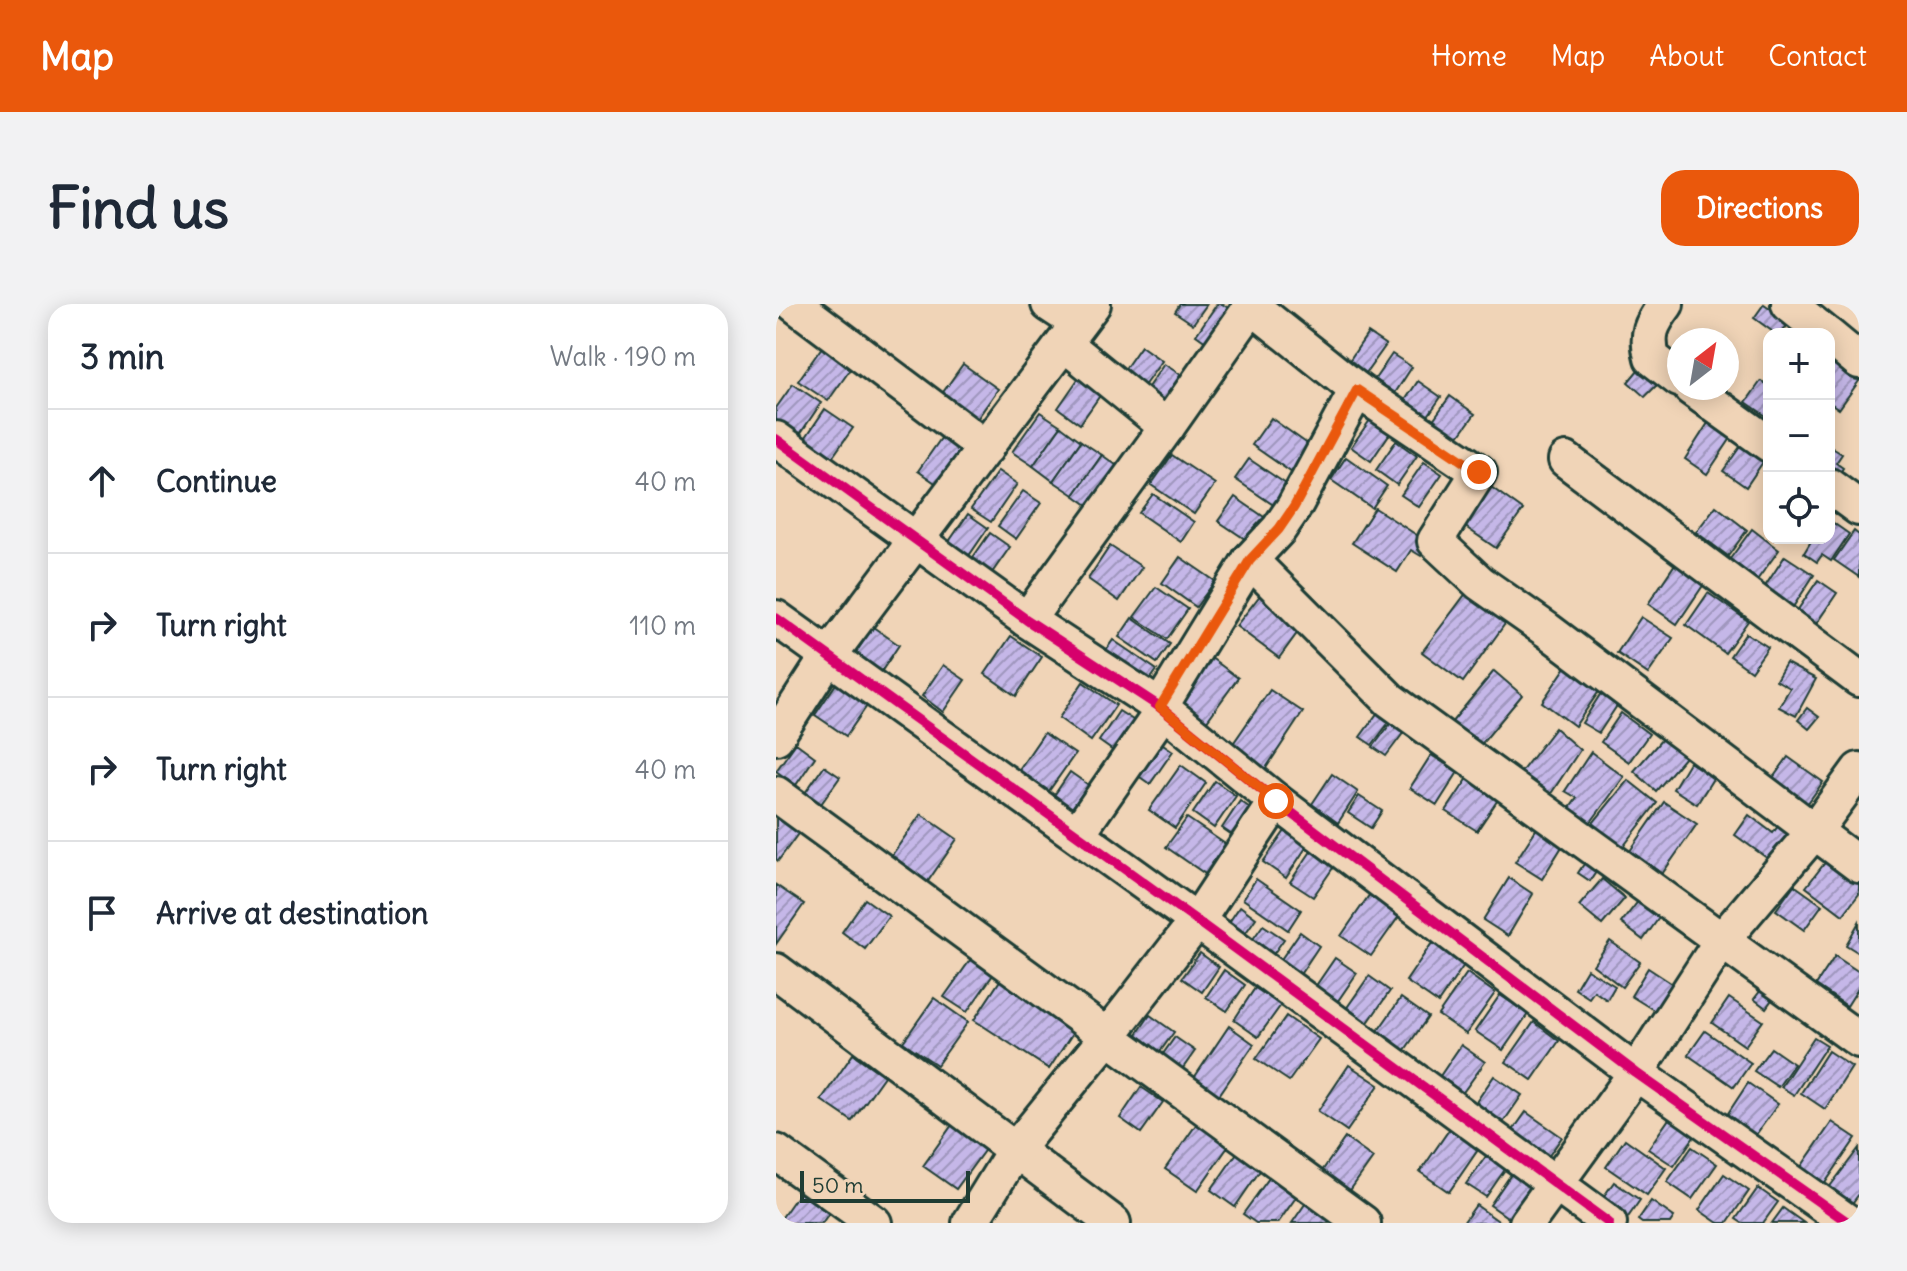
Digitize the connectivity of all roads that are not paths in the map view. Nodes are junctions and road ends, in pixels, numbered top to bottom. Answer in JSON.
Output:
{"nodes":[{"id":1,"x":794,"y":304,"type":"edge"},
{"id":2,"x":1049,"y":304,"type":"edge"},
{"id":3,"x":1666,"y":304,"type":"edge"},
{"id":4,"x":1789,"y":304,"type":"edge"},
{"id":5,"x":1250,"y":305,"type":"edge"},
{"id":6,"x":1079,"y":324,"type":"edge"},
{"id":7,"x":1819,"y":328,"type":"edge"},
{"id":8,"x":1835,"y":341,"type":"edge"},
{"id":9,"x":1859,"y":361,"type":"edge"},
{"id":10,"x":1667,"y":370,"type":"edge"},
{"id":11,"x":1357,"y":390,"type":"junction"},
{"id":12,"x":1708,"y":400,"type":"edge"},
{"id":13,"x":1167,"y":427,"type":"junction"},
{"id":14,"x":776,"y":439,"type":"edge"},
{"id":15,"x":1763,"y":440,"type":"edge"},
{"id":16,"x":986,"y":448,"type":"junction"},
{"id":17,"x":1566,"y":460,"type":"dead end"},
{"id":18,"x":1835,"y":490,"type":"edge"},
{"id":19,"x":1859,"y":508,"type":"edge"},
{"id":20,"x":916,"y":541,"type":"junction"},
{"id":21,"x":1250,"y":560,"type":"junction"},
{"id":22,"x":776,"y":618,"type":"edge"},
{"id":23,"x":1027,"y":620,"type":"junction"},
{"id":24,"x":828,"y":657,"type":"junction"},
{"id":25,"x":1859,"y":679,"type":"edge"},
{"id":26,"x":1160,"y":707,"type":"junction"},
{"id":27,"x":776,"y":737,"type":"edge"},
{"id":28,"x":1859,"y":770,"type":"edge"},
{"id":29,"x":776,"y":794,"type":"edge"},
{"id":30,"x":1276,"y":801,"type":"junction"},
{"id":31,"x":1813,"y":833,"type":"junction"},
{"id":32,"x":1077,"y":834,"type":"junction"},
{"id":33,"x":1859,"y":865,"type":"edge"},
{"id":34,"x":1197,"y":921,"type":"junction"},
{"id":35,"x":1722,"y":940,"type":"junction"},
{"id":36,"x":776,"y":971,"type":"edge"},
{"id":37,"x":1107,"y":1037,"type":"junction"},
{"id":38,"x":1859,"y":1040,"type":"edge"},
{"id":39,"x":1636,"y":1073,"type":"junction"},
{"id":40,"x":1015,"y":1150,"type":"junction"},
{"id":41,"x":776,"y":1152,"type":"edge"},
{"id":42,"x":1555,"y":1185,"type":"junction"},
{"id":43,"x":874,"y":1223,"type":"edge"},
{"id":44,"x":970,"y":1223,"type":"edge"},
{"id":45,"x":1113,"y":1223,"type":"edge"},
{"id":46,"x":1363,"y":1223,"type":"edge"},
{"id":47,"x":1527,"y":1223,"type":"edge"},
{"id":48,"x":1609,"y":1223,"type":"edge"},
{"id":49,"x":1849,"y":1223,"type":"edge"}],
"edges":[{"from":1,"to":16,"type":"street"},
{"from":2,"to":6,"type":"street"},
{"from":3,"to":10,"type":"street"},
{"from":4,"to":7,"type":"street"},
{"from":5,"to":11,"type":"street"},
{"from":5,"to":13,"type":"street"},
{"from":6,"to":13,"type":"street"},
{"from":6,"to":16,"type":"street"},
{"from":8,"to":9,"type":"street"},
{"from":11,"to":21,"type":"street"},
{"from":11,"to":31,"type":"street"},
{"from":12,"to":15,"type":"street"},
{"from":13,"to":23,"type":"street"},
{"from":14,"to":20,"type":"street"},
{"from":16,"to":20,"type":"street"},
{"from":17,"to":25,"type":"street"},
{"from":18,"to":19,"type":"street"},
{"from":20,"to":23,"type":"street"},
{"from":20,"to":24,"type":"street"},
{"from":21,"to":26,"type":"street"},
{"from":21,"to":35,"type":"street"},
{"from":22,"to":24,"type":"street"},
{"from":23,"to":26,"type":"street"},
{"from":24,"to":27,"type":"street"},
{"from":24,"to":32,"type":"street"},
{"from":26,"to":30,"type":"street"},
{"from":26,"to":32,"type":"street"},
{"from":28,"to":31,"type":"street"},
{"from":29,"to":37,"type":"street"},
{"from":30,"to":34,"type":"street"},
{"from":30,"to":39,"type":"street"},
{"from":31,"to":33,"type":"street"},
{"from":31,"to":35,"type":"street"},
{"from":32,"to":34,"type":"street"},
{"from":34,"to":37,"type":"street"},
{"from":34,"to":42,"type":"street"},
{"from":35,"to":38,"type":"street"},
{"from":35,"to":39,"type":"street"},
{"from":36,"to":40,"type":"street"},
{"from":37,"to":40,"type":"street"},
{"from":37,"to":46,"type":"street"},
{"from":39,"to":42,"type":"street"},
{"from":39,"to":49,"type":"street"},
{"from":40,"to":44,"type":"street"},
{"from":40,"to":45,"type":"street"},
{"from":41,"to":43,"type":"street"},
{"from":42,"to":47,"type":"street"},
{"from":42,"to":48,"type":"street"}]}
